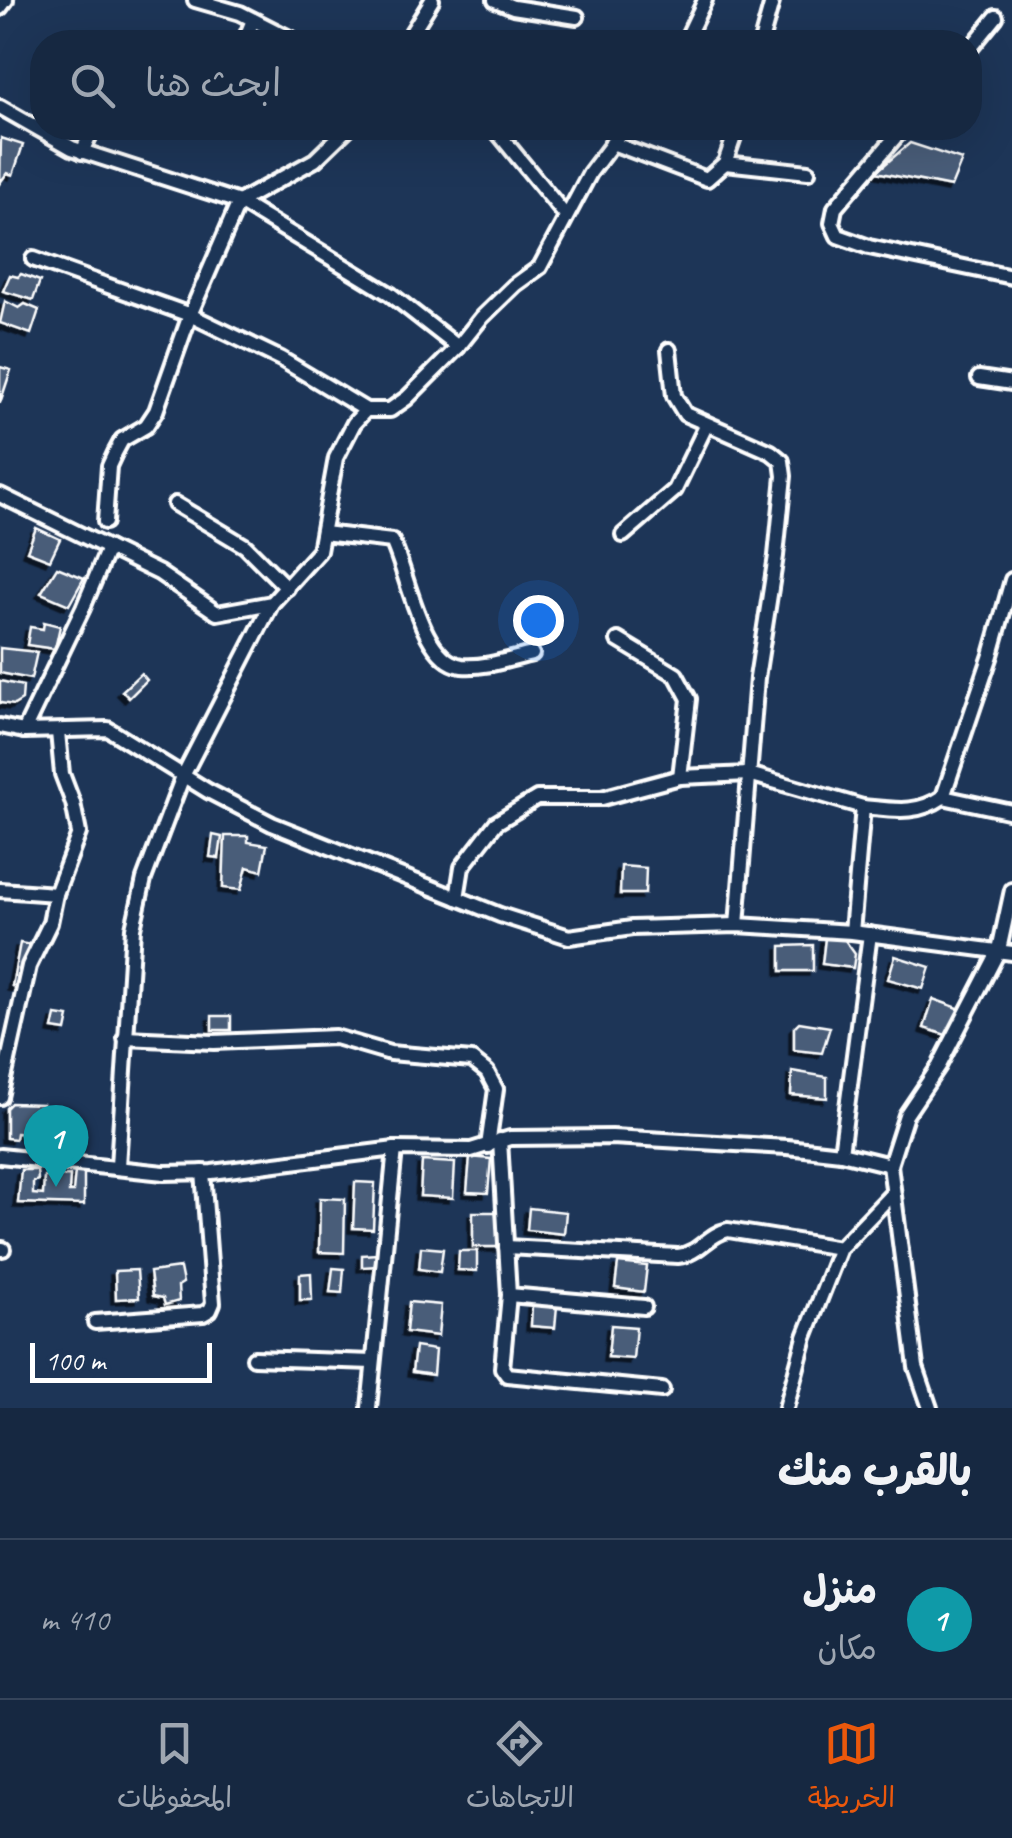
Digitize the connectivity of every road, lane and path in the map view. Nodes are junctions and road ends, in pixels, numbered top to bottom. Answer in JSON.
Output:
{"nodes":[{"id":1,"x":6,"y":0,"type":"edge"},
{"id":2,"x":195,"y":0,"type":"edge"},
{"id":3,"x":432,"y":0,"type":"edge"},
{"id":4,"x":495,"y":0,"type":"edge"},
{"id":5,"x":705,"y":0,"type":"edge"},
{"id":6,"x":772,"y":2,"type":"edge"},
{"id":7,"x":0,"y":8,"type":"edge"},
{"id":8,"x":577,"y":17,"type":"dead end"},
{"id":9,"x":996,"y":17,"type":"dead end"},
{"id":10,"x":253,"y":20,"type":"junction"},
{"id":11,"x":249,"y":30,"type":"edge"},
{"id":12,"x":273,"y":30,"type":"edge"},
{"id":13,"x":414,"y":30,"type":"edge"},
{"id":14,"x":690,"y":30,"type":"edge"},
{"id":15,"x":764,"y":30,"type":"edge"},
{"id":16,"x":982,"y":34,"type":"edge"},
{"id":17,"x":0,"y":108,"type":"edge"},
{"id":18,"x":30,"y":124,"type":"edge"},
{"id":19,"x":60,"y":140,"type":"edge"},
{"id":20,"x":87,"y":140,"type":"edge"},
{"id":21,"x":333,"y":140,"type":"edge"},
{"id":22,"x":504,"y":140,"type":"edge"},
{"id":23,"x":615,"y":140,"type":"edge"},
{"id":24,"x":733,"y":140,"type":"edge"},
{"id":25,"x":893,"y":140,"type":"edge"},
{"id":26,"x":612,"y":144,"type":"junction"},
{"id":27,"x":82,"y":152,"type":"junction"},
{"id":28,"x":725,"y":163,"type":"junction"},
{"id":29,"x":808,"y":172,"type":"dead end"},
{"id":30,"x":239,"y":202,"type":"junction"},
{"id":31,"x":566,"y":216,"type":"junction"},
{"id":32,"x":33,"y":259,"type":"dead end"},
{"id":33,"x":1012,"y":276,"type":"edge"},
{"id":34,"x":190,"y":315,"type":"junction"},
{"id":35,"x":458,"y":347,"type":"junction"},
{"id":36,"x":669,"y":350,"type":"dead end"},
{"id":37,"x":979,"y":378,"type":"dead end"},
{"id":38,"x":1012,"y":383,"type":"edge"},
{"id":39,"x":366,"y":410,"type":"junction"},
{"id":40,"x":706,"y":426,"type":"junction"},
{"id":41,"x":0,"y":495,"type":"edge"},
{"id":42,"x":175,"y":504,"type":"dead end"},
{"id":43,"x":105,"y":522,"type":"dead end"},
{"id":44,"x":323,"y":533,"type":"junction"},
{"id":45,"x":623,"y":535,"type":"dead end"},
{"id":46,"x":108,"y":548,"type":"junction"},
{"id":47,"x":1012,"y":580,"type":"edge"},
{"id":48,"x":287,"y":588,"type":"junction"},
{"id":49,"x":272,"y":603,"type":"junction"},
{"id":50,"x":618,"y":640,"type":"dead end"},
{"id":51,"x":532,"y":654,"type":"dead end"},
{"id":52,"x":0,"y":726,"type":"edge"},
{"id":53,"x":24,"y":732,"type":"junction"},
{"id":54,"x":58,"y":732,"type":"junction"},
{"id":55,"x":749,"y":774,"type":"junction"},
{"id":56,"x":183,"y":776,"type":"junction"},
{"id":57,"x":680,"y":777,"type":"junction"},
{"id":58,"x":943,"y":796,"type":"junction"},
{"id":59,"x":863,"y":807,"type":"junction"},
{"id":60,"x":1012,"y":812,"type":"edge"},
{"id":61,"x":0,"y":890,"type":"edge"},
{"id":62,"x":1012,"y":890,"type":"edge"},
{"id":63,"x":56,"y":894,"type":"junction"},
{"id":64,"x":456,"y":898,"type":"junction"},
{"id":65,"x":737,"y":925,"type":"junction"},
{"id":66,"x":852,"y":932,"type":"junction"},
{"id":67,"x":870,"y":934,"type":"junction"},
{"id":68,"x":1005,"y":952,"type":"edge"},
{"id":69,"x":126,"y":1038,"type":"junction"},
{"id":70,"x":0,"y":1097,"type":"edge"},
{"id":71,"x":494,"y":1143,"type":"junction"},
{"id":72,"x":395,"y":1149,"type":"junction"},
{"id":73,"x":841,"y":1153,"type":"junction"},
{"id":74,"x":0,"y":1156,"type":"edge"},
{"id":75,"x":890,"y":1165,"type":"junction"},
{"id":76,"x":118,"y":1166,"type":"junction"},
{"id":77,"x":203,"y":1172,"type":"junction"},
{"id":78,"x":892,"y":1194,"type":"junction"},
{"id":79,"x":506,"y":1247,"type":"junction"},
{"id":80,"x":840,"y":1248,"type":"junction"},
{"id":81,"x":508,"y":1295,"type":"junction"},
{"id":82,"x":644,"y":1307,"type":"dead end"},
{"id":83,"x":95,"y":1322,"type":"dead end"},
{"id":84,"x":254,"y":1358,"type":"dead end"},
{"id":85,"x":374,"y":1362,"type":"junction"},
{"id":86,"x":662,"y":1390,"type":"dead end"},
{"id":87,"x":370,"y":1408,"type":"edge"},
{"id":88,"x":786,"y":1408,"type":"edge"},
{"id":89,"x":930,"y":1408,"type":"edge"}],
"edges":[{"from":1,"to":7,"type":"street"},
{"from":2,"to":10,"type":"street"},
{"from":3,"to":13,"type":"street"},
{"from":4,"to":8,"type":"street"},
{"from":5,"to":14,"type":"street"},
{"from":6,"to":15,"type":"street"},
{"from":9,"to":16,"type":"street"},
{"from":10,"to":11,"type":"street"},
{"from":10,"to":12,"type":"street"},
{"from":17,"to":18,"type":"street"},
{"from":19,"to":27,"type":"street"},
{"from":20,"to":27,"type":"street"},
{"from":21,"to":30,"type":"street"},
{"from":22,"to":31,"type":"street"},
{"from":23,"to":26,"type":"street"},
{"from":24,"to":28,"type":"street"},
{"from":25,"to":33,"type":"street"},
{"from":26,"to":28,"type":"street"},
{"from":26,"to":31,"type":"street"},
{"from":27,"to":30,"type":"street"},
{"from":28,"to":29,"type":"street"},
{"from":30,"to":34,"type":"street"},
{"from":30,"to":35,"type":"street"},
{"from":31,"to":35,"type":"street"},
{"from":32,"to":34,"type":"street"},
{"from":34,"to":39,"type":"street"},
{"from":34,"to":43,"type":"street"},
{"from":35,"to":39,"type":"street"},
{"from":36,"to":40,"type":"street"},
{"from":37,"to":38,"type":"street"},
{"from":39,"to":44,"type":"street"},
{"from":40,"to":45,"type":"street"},
{"from":40,"to":55,"type":"street"},
{"from":41,"to":46,"type":"street"},
{"from":42,"to":48,"type":"street"},
{"from":44,"to":48,"type":"street"},
{"from":44,"to":51,"type":"street"},
{"from":46,"to":49,"type":"street"},
{"from":46,"to":53,"type":"street"},
{"from":47,"to":58,"type":"street"},
{"from":48,"to":49,"type":"street"},
{"from":49,"to":56,"type":"street"},
{"from":50,"to":57,"type":"street"},
{"from":52,"to":53,"type":"street"},
{"from":53,"to":54,"type":"street"},
{"from":54,"to":56,"type":"street"},
{"from":54,"to":63,"type":"street"},
{"from":55,"to":57,"type":"street"},
{"from":55,"to":59,"type":"street"},
{"from":55,"to":65,"type":"street"},
{"from":56,"to":64,"type":"street"},
{"from":56,"to":69,"type":"street"},
{"from":57,"to":64,"type":"street"},
{"from":58,"to":59,"type":"street"},
{"from":58,"to":60,"type":"street"},
{"from":59,"to":66,"type":"street"},
{"from":61,"to":63,"type":"street"},
{"from":62,"to":68,"type":"street"},
{"from":63,"to":70,"type":"street"},
{"from":64,"to":65,"type":"street"},
{"from":65,"to":66,"type":"street"},
{"from":66,"to":67,"type":"street"},
{"from":67,"to":68,"type":"street"},
{"from":67,"to":73,"type":"street"},
{"from":68,"to":75,"type":"street"},
{"from":69,"to":71,"type":"street"},
{"from":69,"to":76,"type":"street"},
{"from":71,"to":72,"type":"street"},
{"from":71,"to":73,"type":"street"},
{"from":71,"to":79,"type":"street"},
{"from":72,"to":77,"type":"street"},
{"from":72,"to":85,"type":"street"},
{"from":73,"to":75,"type":"street"},
{"from":74,"to":76,"type":"street"},
{"from":75,"to":78,"type":"street"},
{"from":76,"to":77,"type":"street"},
{"from":77,"to":83,"type":"street"},
{"from":78,"to":80,"type":"street"},
{"from":78,"to":89,"type":"street"},
{"from":79,"to":80,"type":"street"},
{"from":79,"to":81,"type":"street"},
{"from":80,"to":88,"type":"street"},
{"from":81,"to":82,"type":"street"},
{"from":81,"to":86,"type":"street"},
{"from":84,"to":85,"type":"street"},
{"from":85,"to":87,"type":"street"}]}
